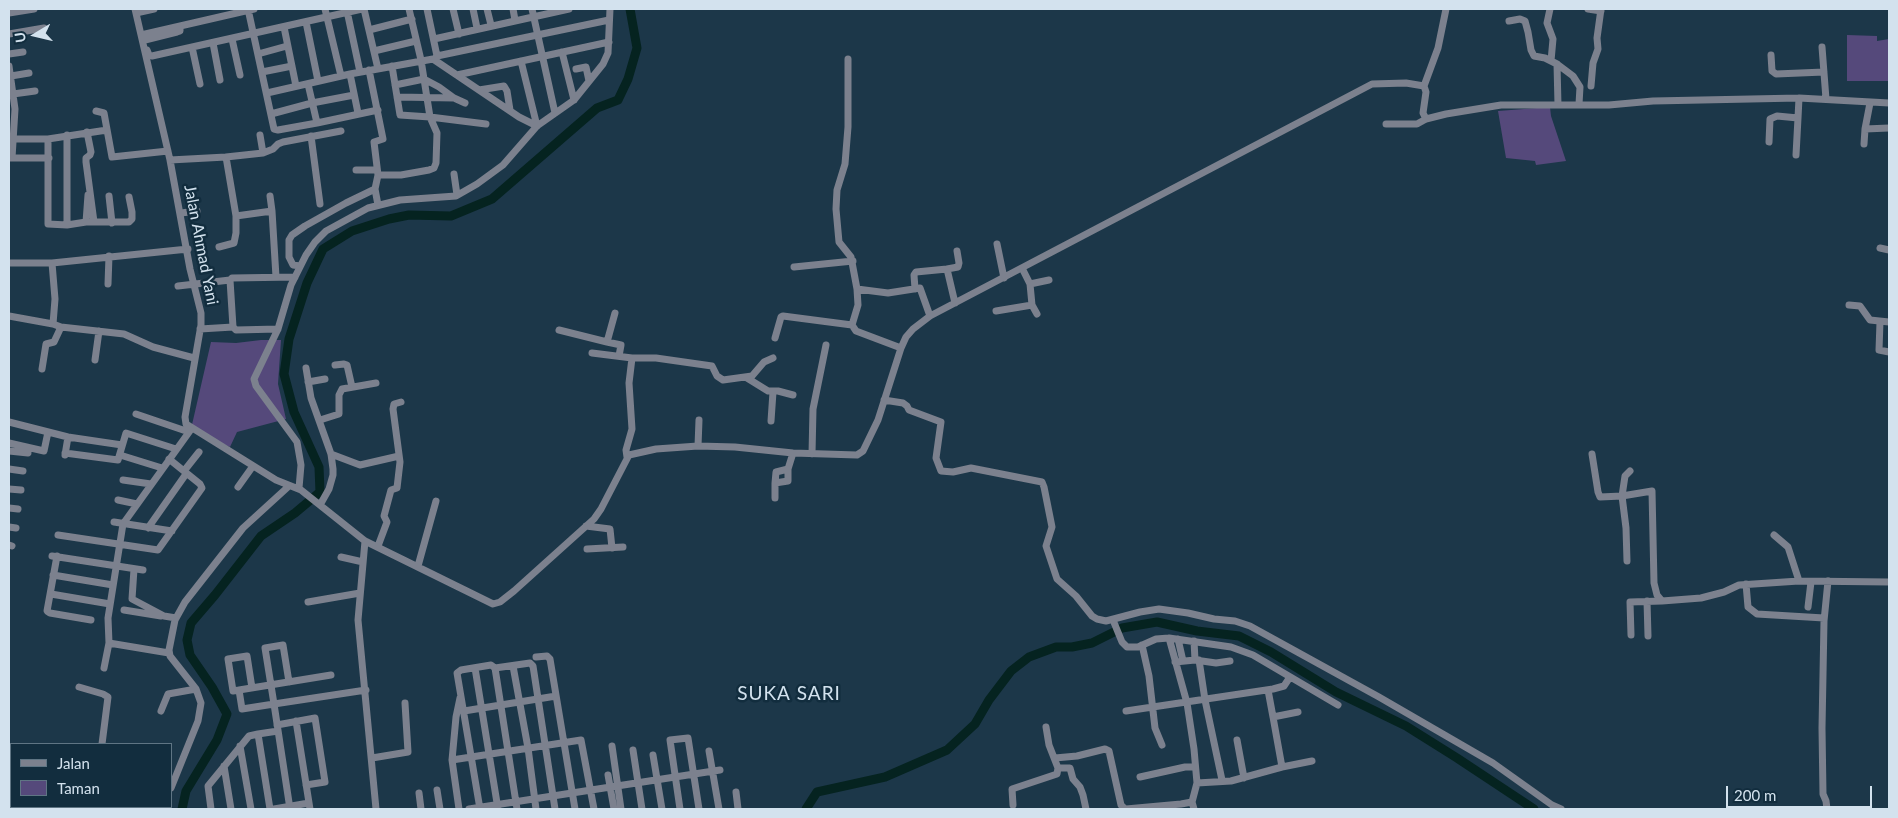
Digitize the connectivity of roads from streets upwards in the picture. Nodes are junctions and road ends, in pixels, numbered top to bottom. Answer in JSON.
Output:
{"nodes":[{"id":1,"x":34,"y":9,"type":"edge"},
{"id":2,"x":154,"y":9,"type":"edge"},
{"id":3,"x":250,"y":9,"type":"edge"},
{"id":4,"x":325,"y":9,"type":"edge"},
{"id":5,"x":363,"y":9,"type":"edge"},
{"id":6,"x":409,"y":9,"type":"edge"},
{"id":7,"x":427,"y":9,"type":"edge"},
{"id":8,"x":453,"y":9,"type":"edge"},
{"id":9,"x":473,"y":9,"type":"edge"},
{"id":10,"x":487,"y":9,"type":"edge"},
{"id":11,"x":512,"y":9,"type":"edge"},
{"id":12,"x":532,"y":9,"type":"edge"},
{"id":13,"x":569,"y":9,"type":"edge"},
{"id":14,"x":610,"y":9,"type":"edge"},
{"id":15,"x":1446,"y":9,"type":"edge"},
{"id":16,"x":1550,"y":9,"type":"edge"},
{"id":17,"x":1588,"y":9,"type":"edge"},
{"id":18,"x":554,"y":10,"type":"edge"},
{"id":19,"x":1601,"y":10,"type":"edge"},
{"id":20,"x":135,"y":11,"type":"edge"},
{"id":21,"x":347,"y":12,"type":"junction"},
{"id":22,"x":9,"y":13,"type":"edge"},
{"id":23,"x":328,"y":17,"type":"junction"},
{"id":24,"x":534,"y":17,"type":"junction"},
{"id":25,"x":412,"y":19,"type":"junction"},
{"id":26,"x":515,"y":20,"type":"junction"},
{"id":27,"x":609,"y":20,"type":"junction"},
{"id":28,"x":1509,"y":20,"type":"dead end"},
{"id":29,"x":306,"y":22,"type":"junction"},
{"id":30,"x":491,"y":25,"type":"junction"},
{"id":31,"x":284,"y":26,"type":"junction"},
{"id":32,"x":44,"y":28,"type":"dead end"},
{"id":33,"x":477,"y":28,"type":"junction"},
{"id":34,"x":369,"y":30,"type":"junction"},
{"id":35,"x":254,"y":33,"type":"junction"},
{"id":36,"x":9,"y":34,"type":"edge"},
{"id":37,"x":459,"y":34,"type":"junction"},
{"id":38,"x":539,"y":35,"type":"junction"},
{"id":39,"x":143,"y":36,"type":"junction"},
{"id":40,"x":232,"y":39,"type":"junction"},
{"id":41,"x":434,"y":39,"type":"junction"},
{"id":42,"x":416,"y":41,"type":"junction"},
{"id":43,"x":608,"y":42,"type":"junction"},
{"id":44,"x":213,"y":43,"type":"junction"},
{"id":45,"x":288,"y":46,"type":"junction"},
{"id":46,"x":192,"y":47,"type":"junction"},
{"id":47,"x":1822,"y":47,"type":"dead end"},
{"id":48,"x":374,"y":51,"type":"junction"},
{"id":49,"x":23,"y":52,"type":"dead end"},
{"id":50,"x":562,"y":52,"type":"junction"},
{"id":51,"x":9,"y":54,"type":"edge"},
{"id":52,"x":258,"y":54,"type":"junction"},
{"id":53,"x":1771,"y":55,"type":"dead end"},
{"id":54,"x":543,"y":56,"type":"junction"},
{"id":55,"x":436,"y":58,"type":"junction"},
{"id":56,"x":848,"y":59,"type":"dead end"},
{"id":57,"x":421,"y":60,"type":"junction"},
{"id":58,"x":521,"y":61,"type":"junction"},
{"id":59,"x":1554,"y":63,"type":"junction"},
{"id":60,"x":9,"y":66,"type":"edge"},
{"id":61,"x":292,"y":66,"type":"junction"},
{"id":62,"x":392,"y":66,"type":"junction"},
{"id":63,"x":378,"y":69,"type":"junction"},
{"id":64,"x":576,"y":69,"type":"dead end"},
{"id":65,"x":369,"y":70,"type":"junction"},
{"id":66,"x":262,"y":72,"type":"junction"},
{"id":67,"x":360,"y":72,"type":"junction"},
{"id":68,"x":29,"y":73,"type":"dead end"},
{"id":69,"x":1824,"y":73,"type":"junction"},
{"id":70,"x":350,"y":74,"type":"junction"},
{"id":71,"x":457,"y":75,"type":"junction"},
{"id":72,"x":11,"y":76,"type":"junction"},
{"id":73,"x":240,"y":76,"type":"dead end"},
{"id":74,"x":341,"y":76,"type":"junction"},
{"id":75,"x":424,"y":79,"type":"junction"},
{"id":76,"x":220,"y":80,"type":"dead end"},
{"id":77,"x":589,"y":80,"type":"junction"},
{"id":78,"x":318,"y":81,"type":"junction"},
{"id":79,"x":1591,"y":82,"type":"dead end"},
{"id":80,"x":200,"y":84,"type":"dead end"},
{"id":81,"x":308,"y":84,"type":"junction"},
{"id":82,"x":395,"y":85,"type":"junction"},
{"id":83,"x":296,"y":86,"type":"junction"},
{"id":84,"x":1424,"y":86,"type":"junction"},
{"id":85,"x":479,"y":90,"type":"junction"},
{"id":86,"x":35,"y":91,"type":"dead end"},
{"id":87,"x":267,"y":93,"type":"junction"},
{"id":88,"x":13,"y":94,"type":"junction"},
{"id":89,"x":354,"y":95,"type":"junction"},
{"id":90,"x":397,"y":97,"type":"junction"},
{"id":91,"x":428,"y":98,"type":"junction"},
{"id":92,"x":454,"y":98,"type":"junction"},
{"id":93,"x":1799,"y":98,"type":"junction"},
{"id":94,"x":1826,"y":99,"type":"junction"},
{"id":95,"x":574,"y":100,"type":"junction"},
{"id":96,"x":312,"y":103,"type":"junction"},
{"id":97,"x":465,"y":103,"type":"dead end"},
{"id":98,"x":1870,"y":103,"type":"junction"},
{"id":99,"x":1889,"y":103,"type":"edge"},
{"id":100,"x":1579,"y":104,"type":"junction"},
{"id":101,"x":1558,"y":105,"type":"junction"},
{"id":102,"x":378,"y":110,"type":"junction"},
{"id":103,"x":510,"y":110,"type":"junction"},
{"id":104,"x":96,"y":111,"type":"dead end"},
{"id":105,"x":358,"y":113,"type":"junction"},
{"id":106,"x":555,"y":113,"type":"junction"},
{"id":107,"x":271,"y":114,"type":"junction"},
{"id":108,"x":430,"y":117,"type":"junction"},
{"id":109,"x":1798,"y":118,"type":"junction"},
{"id":110,"x":1426,"y":119,"type":"junction"},
{"id":111,"x":318,"y":123,"type":"junction"},
{"id":112,"x":486,"y":124,"type":"dead end"},
{"id":113,"x":1386,"y":124,"type":"dead end"},
{"id":114,"x":537,"y":126,"type":"junction"},
{"id":115,"x":1889,"y":128,"type":"edge"},
{"id":116,"x":1865,"y":129,"type":"junction"},
{"id":117,"x":107,"y":130,"type":"junction"},
{"id":118,"x":341,"y":131,"type":"dead end"},
{"id":119,"x":87,"y":132,"type":"junction"},
{"id":120,"x":67,"y":135,"type":"junction"},
{"id":121,"x":260,"y":135,"type":"dead end"},
{"id":122,"x":312,"y":136,"type":"junction"},
{"id":123,"x":13,"y":139,"type":"junction"},
{"id":124,"x":48,"y":139,"type":"junction"},
{"id":125,"x":1769,"y":142,"type":"dead end"},
{"id":126,"x":1864,"y":144,"type":"dead end"},
{"id":127,"x":168,"y":151,"type":"junction"},
{"id":128,"x":263,"y":153,"type":"junction"},
{"id":129,"x":1796,"y":155,"type":"dead end"},
{"id":130,"x":226,"y":157,"type":"junction"},
{"id":131,"x":10,"y":158,"type":"edge"},
{"id":132,"x":48,"y":158,"type":"junction"},
{"id":133,"x":170,"y":160,"type":"junction"},
{"id":134,"x":356,"y":170,"type":"dead end"},
{"id":135,"x":377,"y":173,"type":"junction"},
{"id":136,"x":454,"y":174,"type":"dead end"},
{"id":137,"x":375,"y":189,"type":"junction"},
{"id":138,"x":89,"y":190,"type":"junction"},
{"id":139,"x":457,"y":195,"type":"junction"},
{"id":140,"x":108,"y":196,"type":"dead end"},
{"id":141,"x":270,"y":196,"type":"dead end"},
{"id":142,"x":129,"y":197,"type":"dead end"},
{"id":143,"x":320,"y":204,"type":"dead end"},
{"id":144,"x":378,"y":205,"type":"junction"},
{"id":145,"x":197,"y":211,"type":"dead end"},
{"id":146,"x":272,"y":211,"type":"junction"},
{"id":147,"x":181,"y":213,"type":"junction"},
{"id":148,"x":236,"y":216,"type":"junction"},
{"id":149,"x":86,"y":222,"type":"junction"},
{"id":150,"x":94,"y":222,"type":"junction"},
{"id":151,"x":112,"y":223,"type":"junction"},
{"id":152,"x":67,"y":225,"type":"junction"},
{"id":153,"x":997,"y":244,"type":"dead end"},
{"id":154,"x":219,"y":247,"type":"dead end"},
{"id":155,"x":1880,"y":248,"type":"dead end"},
{"id":156,"x":188,"y":249,"type":"junction"},
{"id":157,"x":1889,"y":250,"type":"edge"},
{"id":158,"x":958,"y":251,"type":"dead end"},
{"id":159,"x":109,"y":256,"type":"junction"},
{"id":160,"x":853,"y":261,"type":"junction"},
{"id":161,"x":9,"y":263,"type":"edge"},
{"id":162,"x":52,"y":263,"type":"junction"},
{"id":163,"x":300,"y":266,"type":"junction"},
{"id":164,"x":794,"y":267,"type":"dead end"},
{"id":165,"x":1022,"y":268,"type":"junction"},
{"id":166,"x":947,"y":269,"type":"junction"},
{"id":167,"x":276,"y":277,"type":"junction"},
{"id":168,"x":294,"y":277,"type":"junction"},
{"id":169,"x":1004,"y":278,"type":"junction"},
{"id":170,"x":230,"y":280,"type":"junction"},
{"id":171,"x":1048,"y":280,"type":"dead end"},
{"id":172,"x":108,"y":284,"type":"dead end"},
{"id":173,"x":1030,"y":284,"type":"junction"},
{"id":174,"x":194,"y":285,"type":"junction"},
{"id":175,"x":178,"y":286,"type":"dead end"},
{"id":176,"x":857,"y":289,"type":"junction"},
{"id":177,"x":915,"y":289,"type":"junction"},
{"id":178,"x":955,"y":303,"type":"junction"},
{"id":179,"x":1850,"y":305,"type":"dead end"},
{"id":180,"x":1032,"y":306,"type":"junction"},
{"id":181,"x":996,"y":311,"type":"dead end"},
{"id":182,"x":614,"y":313,"type":"dead end"},
{"id":183,"x":1037,"y":314,"type":"dead end"},
{"id":184,"x":9,"y":316,"type":"edge"},
{"id":185,"x":930,"y":316,"type":"junction"},
{"id":186,"x":1880,"y":322,"type":"junction"},
{"id":187,"x":1889,"y":322,"type":"edge"},
{"id":188,"x":53,"y":324,"type":"junction"},
{"id":189,"x":852,"y":325,"type":"junction"},
{"id":190,"x":233,"y":326,"type":"junction"},
{"id":191,"x":61,"y":327,"type":"junction"},
{"id":192,"x":200,"y":329,"type":"junction"},
{"id":193,"x":278,"y":329,"type":"junction"},
{"id":194,"x":559,"y":330,"type":"dead end"},
{"id":195,"x":99,"y":331,"type":"junction"},
{"id":196,"x":775,"y":338,"type":"dead end"},
{"id":197,"x":607,"y":342,"type":"junction"},
{"id":198,"x":826,"y":345,"type":"dead end"},
{"id":199,"x":901,"y":348,"type":"junction"},
{"id":200,"x":1889,"y":352,"type":"edge"},
{"id":201,"x":592,"y":353,"type":"dead end"},
{"id":202,"x":619,"y":356,"type":"junction"},
{"id":203,"x":194,"y":358,"type":"junction"},
{"id":204,"x":632,"y":358,"type":"junction"},
{"id":205,"x":772,"y":358,"type":"dead end"},
{"id":206,"x":95,"y":360,"type":"dead end"},
{"id":207,"x":335,"y":365,"type":"dead end"},
{"id":208,"x":306,"y":368,"type":"dead end"},
{"id":209,"x":42,"y":369,"type":"dead end"},
{"id":210,"x":746,"y":378,"type":"junction"},
{"id":211,"x":325,"y":379,"type":"dead end"},
{"id":212,"x":308,"y":382,"type":"junction"},
{"id":213,"x":376,"y":383,"type":"dead end"},
{"id":214,"x":352,"y":387,"type":"junction"},
{"id":215,"x":773,"y":392,"type":"junction"},
{"id":216,"x":793,"y":395,"type":"dead end"},
{"id":217,"x":884,"y":400,"type":"junction"},
{"id":218,"x":401,"y":402,"type":"dead end"},
{"id":219,"x":136,"y":414,"type":"dead end"},
{"id":220,"x":320,"y":420,"type":"junction"},
{"id":221,"x":699,"y":420,"type":"dead end"},
{"id":222,"x":771,"y":421,"type":"dead end"},
{"id":223,"x":9,"y":422,"type":"edge"},
{"id":224,"x":190,"y":430,"type":"junction"},
{"id":225,"x":48,"y":432,"type":"junction"},
{"id":226,"x":68,"y":436,"type":"junction"},
{"id":227,"x":9,"y":443,"type":"edge"},
{"id":228,"x":122,"y":444,"type":"junction"},
{"id":229,"x":698,"y":446,"type":"junction"},
{"id":230,"x":176,"y":449,"type":"junction"},
{"id":231,"x":9,"y":451,"type":"edge"},
{"id":232,"x":199,"y":452,"type":"dead end"},
{"id":233,"x":28,"y":453,"type":"dead end"},
{"id":234,"x":793,"y":453,"type":"junction"},
{"id":235,"x":331,"y":454,"type":"junction"},
{"id":236,"x":812,"y":454,"type":"junction"},
{"id":237,"x":1592,"y":454,"type":"dead end"},
{"id":238,"x":120,"y":455,"type":"junction"},
{"id":239,"x":399,"y":456,"type":"junction"},
{"id":240,"x":627,"y":456,"type":"junction"},
{"id":241,"x":169,"y":459,"type":"junction"},
{"id":242,"x":253,"y":466,"type":"junction"},
{"id":243,"x":162,"y":468,"type":"junction"},
{"id":244,"x":788,"y":468,"type":"junction"},
{"id":245,"x":9,"y":469,"type":"edge"},
{"id":246,"x":23,"y":471,"type":"dead end"},
{"id":247,"x":1630,"y":471,"type":"dead end"},
{"id":248,"x":185,"y":472,"type":"junction"},
{"id":249,"x":123,"y":480,"type":"dead end"},
{"id":250,"x":774,"y":483,"type":"junction"},
{"id":251,"x":151,"y":484,"type":"junction"},
{"id":252,"x":238,"y":486,"type":"dead end"},
{"id":253,"x":289,"y":486,"type":"junction"},
{"id":254,"x":9,"y":489,"type":"edge"},
{"id":255,"x":300,"y":489,"type":"junction"},
{"id":256,"x":21,"y":490,"type":"dead end"},
{"id":257,"x":1622,"y":496,"type":"junction"},
{"id":258,"x":775,"y":498,"type":"dead end"},
{"id":259,"x":118,"y":500,"type":"dead end"},
{"id":260,"x":436,"y":501,"type":"dead end"},
{"id":261,"x":319,"y":503,"type":"junction"},
{"id":262,"x":137,"y":504,"type":"junction"},
{"id":263,"x":9,"y":508,"type":"edge"},
{"id":264,"x":18,"y":509,"type":"dead end"},
{"id":265,"x":114,"y":522,"type":"dead end"},
{"id":266,"x":123,"y":524,"type":"junction"},
{"id":267,"x":586,"y":526,"type":"junction"},
{"id":268,"x":148,"y":528,"type":"junction"},
{"id":269,"x":172,"y":531,"type":"junction"},
{"id":270,"x":58,"y":535,"type":"dead end"},
{"id":271,"x":1774,"y":535,"type":"dead end"},
{"id":272,"x":365,"y":541,"type":"junction"},
{"id":273,"x":119,"y":546,"type":"junction"},
{"id":274,"x":378,"y":546,"type":"junction"},
{"id":275,"x":612,"y":548,"type":"junction"},
{"id":276,"x":623,"y":548,"type":"dead end"},
{"id":277,"x":587,"y":549,"type":"dead end"},
{"id":278,"x":341,"y":557,"type":"dead end"},
{"id":279,"x":1627,"y":561,"type":"dead end"},
{"id":280,"x":363,"y":562,"type":"junction"},
{"id":281,"x":116,"y":566,"type":"junction"},
{"id":282,"x":418,"y":566,"type":"junction"},
{"id":283,"x":134,"y":569,"type":"junction"},
{"id":284,"x":143,"y":570,"type":"dead end"},
{"id":285,"x":53,"y":575,"type":"junction"},
{"id":286,"x":1799,"y":581,"type":"junction"},
{"id":287,"x":1828,"y":581,"type":"junction"},
{"id":288,"x":1810,"y":582,"type":"junction"},
{"id":289,"x":1889,"y":582,"type":"edge"},
{"id":290,"x":1746,"y":584,"type":"junction"},
{"id":291,"x":113,"y":585,"type":"junction"},
{"id":292,"x":360,"y":593,"type":"junction"},
{"id":293,"x":50,"y":594,"type":"junction"},
{"id":294,"x":132,"y":599,"type":"junction"},
{"id":295,"x":1646,"y":601,"type":"junction"},
{"id":296,"x":1662,"y":601,"type":"junction"},
{"id":297,"x":308,"y":602,"type":"dead end"},
{"id":298,"x":110,"y":604,"type":"junction"},
{"id":299,"x":1808,"y":607,"type":"dead end"},
{"id":300,"x":164,"y":616,"type":"junction"},
{"id":301,"x":176,"y":618,"type":"junction"},
{"id":302,"x":1824,"y":618,"type":"junction"},
{"id":303,"x":92,"y":620,"type":"dead end"},
{"id":304,"x":1114,"y":622,"type":"junction"},
{"id":305,"x":1631,"y":635,"type":"dead end"},
{"id":306,"x":1648,"y":636,"type":"dead end"},
{"id":307,"x":1169,"y":638,"type":"junction"},
{"id":308,"x":1178,"y":639,"type":"junction"},
{"id":309,"x":1194,"y":641,"type":"junction"},
{"id":310,"x":109,"y":642,"type":"junction"},
{"id":311,"x":1142,"y":646,"type":"junction"},
{"id":312,"x":169,"y":653,"type":"junction"},
{"id":313,"x":536,"y":657,"type":"dead end"},
{"id":314,"x":1197,"y":660,"type":"junction"},
{"id":315,"x":1183,"y":661,"type":"junction"},
{"id":316,"x":1230,"y":661,"type":"dead end"},
{"id":317,"x":1175,"y":662,"type":"junction"},
{"id":318,"x":513,"y":666,"type":"junction"},
{"id":319,"x":104,"y":668,"type":"dead end"},
{"id":320,"x":475,"y":668,"type":"junction"},
{"id":321,"x":496,"y":668,"type":"junction"},
{"id":322,"x":331,"y":675,"type":"dead end"},
{"id":323,"x":1290,"y":677,"type":"junction"},
{"id":324,"x":290,"y":682,"type":"junction"},
{"id":325,"x":270,"y":685,"type":"junction"},
{"id":326,"x":79,"y":687,"type":"dead end"},
{"id":327,"x":252,"y":688,"type":"junction"},
{"id":328,"x":196,"y":689,"type":"junction"},
{"id":329,"x":239,"y":690,"type":"junction"},
{"id":330,"x":366,"y":690,"type":"junction"},
{"id":331,"x":1268,"y":690,"type":"junction"},
{"id":332,"x":461,"y":696,"type":"junction"},
{"id":333,"x":556,"y":696,"type":"junction"},
{"id":334,"x":538,"y":699,"type":"junction"},
{"id":335,"x":1205,"y":700,"type":"junction"},
{"id":336,"x":519,"y":702,"type":"junction"},
{"id":337,"x":405,"y":703,"type":"dead end"},
{"id":338,"x":1187,"y":703,"type":"junction"},
{"id":339,"x":274,"y":704,"type":"junction"},
{"id":340,"x":500,"y":705,"type":"junction"},
{"id":341,"x":1338,"y":705,"type":"dead end"},
{"id":342,"x":482,"y":708,"type":"junction"},
{"id":343,"x":1154,"y":708,"type":"junction"},
{"id":344,"x":161,"y":711,"type":"dead end"},
{"id":345,"x":464,"y":711,"type":"junction"},
{"id":346,"x":1126,"y":712,"type":"dead end"},
{"id":347,"x":1298,"y":712,"type":"dead end"},
{"id":348,"x":1273,"y":717,"type":"junction"},
{"id":349,"x":296,"y":721,"type":"junction"},
{"id":350,"x":277,"y":728,"type":"junction"},
{"id":351,"x":1046,"y":728,"type":"dead end"},
{"id":352,"x":258,"y":734,"type":"junction"},
{"id":353,"x":1237,"y":740,"type":"dead end"},
{"id":354,"x":564,"y":742,"type":"junction"},
{"id":355,"x":102,"y":743,"type":"edge"},
{"id":356,"x":544,"y":745,"type":"junction"},
{"id":357,"x":1162,"y":745,"type":"dead end"},
{"id":358,"x":240,"y":746,"type":"junction"},
{"id":359,"x":612,"y":746,"type":"dead end"},
{"id":360,"x":528,"y":748,"type":"junction"},
{"id":361,"x":633,"y":750,"type":"dead end"},
{"id":362,"x":508,"y":751,"type":"junction"},
{"id":363,"x":709,"y":751,"type":"dead end"},
{"id":364,"x":490,"y":754,"type":"junction"},
{"id":365,"x":653,"y":755,"type":"dead end"},
{"id":366,"x":470,"y":756,"type":"junction"},
{"id":367,"x":372,"y":758,"type":"junction"},
{"id":368,"x":1055,"y":758,"type":"junction"},
{"id":369,"x":452,"y":760,"type":"junction"},
{"id":370,"x":1312,"y":761,"type":"dead end"},
{"id":371,"x":224,"y":766,"type":"junction"},
{"id":372,"x":1195,"y":767,"type":"junction"},
{"id":373,"x":1282,"y":767,"type":"junction"},
{"id":374,"x":1058,"y":768,"type":"junction"},
{"id":375,"x":716,"y":771,"type":"junction"},
{"id":376,"x":694,"y":774,"type":"junction"},
{"id":377,"x":608,"y":775,"type":"dead end"},
{"id":378,"x":1140,"y":777,"type":"dead end"},
{"id":379,"x":675,"y":778,"type":"junction"},
{"id":380,"x":1244,"y":778,"type":"junction"},
{"id":381,"x":657,"y":780,"type":"junction"},
{"id":382,"x":1222,"y":780,"type":"junction"},
{"id":383,"x":638,"y":783,"type":"junction"},
{"id":384,"x":1197,"y":784,"type":"junction"},
{"id":385,"x":306,"y":785,"type":"junction"},
{"id":386,"x":172,"y":786,"type":"edge"},
{"id":387,"x":614,"y":787,"type":"junction"},
{"id":388,"x":437,"y":790,"type":"dead end"},
{"id":389,"x":591,"y":790,"type":"junction"},
{"id":390,"x":736,"y":792,"type":"dead end"},
{"id":391,"x":418,"y":793,"type":"dead end"},
{"id":392,"x":572,"y":793,"type":"junction"},
{"id":393,"x":553,"y":796,"type":"junction"},
{"id":394,"x":534,"y":799,"type":"junction"},
{"id":395,"x":1014,"y":805,"type":"dead end"},
{"id":396,"x":1193,"y":805,"type":"edge"},
{"id":397,"x":310,"y":806,"type":"edge"},
{"id":398,"x":516,"y":806,"type":"edge"},
{"id":399,"x":497,"y":807,"type":"edge"},
{"id":400,"x":290,"y":808,"type":"edge"},
{"id":401,"x":479,"y":808,"type":"edge"},
{"id":402,"x":211,"y":809,"type":"edge"},
{"id":403,"x":231,"y":809,"type":"edge"},
{"id":404,"x":251,"y":809,"type":"edge"},
{"id":405,"x":270,"y":809,"type":"edge"},
{"id":406,"x":274,"y":809,"type":"edge"},
{"id":407,"x":376,"y":809,"type":"edge"},
{"id":408,"x":421,"y":809,"type":"edge"},
{"id":409,"x":440,"y":809,"type":"edge"},
{"id":410,"x":459,"y":809,"type":"edge"},
{"id":411,"x":469,"y":809,"type":"edge"},
{"id":412,"x":536,"y":809,"type":"edge"},
{"id":413,"x":555,"y":809,"type":"edge"},
{"id":414,"x":575,"y":809,"type":"edge"},
{"id":415,"x":594,"y":809,"type":"edge"},
{"id":416,"x":614,"y":809,"type":"edge"},
{"id":417,"x":621,"y":809,"type":"edge"},
{"id":418,"x":642,"y":809,"type":"edge"},
{"id":419,"x":662,"y":809,"type":"edge"},
{"id":420,"x":680,"y":809,"type":"edge"},
{"id":421,"x":699,"y":809,"type":"edge"},
{"id":422,"x":719,"y":809,"type":"edge"},
{"id":423,"x":738,"y":809,"type":"edge"},
{"id":424,"x":1086,"y":809,"type":"edge"},
{"id":425,"x":1126,"y":809,"type":"edge"},
{"id":426,"x":1561,"y":809,"type":"edge"},
{"id":427,"x":1827,"y":809,"type":"edge"}],
"edges":[{"from":1,"to":22,"type":"street"},
{"from":2,"to":20,"type":"street"},
{"from":3,"to":35,"type":"street"},
{"from":3,"to":39,"type":"street"},
{"from":4,"to":23,"type":"street"},
{"from":5,"to":21,"type":"street"},
{"from":5,"to":34,"type":"street"},
{"from":6,"to":25,"type":"street"},
{"from":7,"to":41,"type":"street"},
{"from":8,"to":37,"type":"street"},
{"from":9,"to":33,"type":"street"},
{"from":10,"to":30,"type":"street"},
{"from":11,"to":26,"type":"street"},
{"from":12,"to":24,"type":"street"},
{"from":13,"to":18,"type":"street"},
{"from":14,"to":27,"type":"street"},
{"from":15,"to":84,"type":"street"},
{"from":16,"to":59,"type":"street"},
{"from":17,"to":19,"type":"street"},
{"from":18,"to":24,"type":"street"},
{"from":19,"to":79,"type":"street"},
{"from":20,"to":39,"type":"street","name":"Jalan Ahmad Yani"},
{"from":21,"to":23,"type":"street"},
{"from":21,"to":67,"type":"street"},
{"from":23,"to":29,"type":"street"},
{"from":23,"to":74,"type":"street"},
{"from":24,"to":26,"type":"street"},
{"from":24,"to":38,"type":"street"},
{"from":25,"to":34,"type":"street"},
{"from":25,"to":42,"type":"street"},
{"from":26,"to":30,"type":"street"},
{"from":27,"to":38,"type":"street"},
{"from":27,"to":43,"type":"street"},
{"from":28,"to":59,"type":"street"},
{"from":29,"to":31,"type":"street"},
{"from":29,"to":78,"type":"street"},
{"from":30,"to":33,"type":"street"},
{"from":31,"to":35,"type":"street"},
{"from":31,"to":45,"type":"street"},
{"from":32,"to":36,"type":"street"},
{"from":33,"to":37,"type":"street"},
{"from":34,"to":48,"type":"street"},
{"from":35,"to":40,"type":"street"},
{"from":35,"to":52,"type":"street"},
{"from":37,"to":41,"type":"street"},
{"from":38,"to":54,"type":"street"},
{"from":38,"to":55,"type":"street"},
{"from":39,"to":46,"type":"street"},
{"from":39,"to":127,"type":"street","name":"Jalan Ahmad Yani"},
{"from":40,"to":44,"type":"street"},
{"from":40,"to":73,"type":"street"},
{"from":41,"to":55,"type":"street"},
{"from":42,"to":48,"type":"street"},
{"from":42,"to":57,"type":"street"},
{"from":43,"to":50,"type":"street"},
{"from":43,"to":77,"type":"street"},
{"from":44,"to":46,"type":"street"},
{"from":44,"to":76,"type":"street"},
{"from":45,"to":52,"type":"street"},
{"from":45,"to":61,"type":"street"},
{"from":46,"to":80,"type":"street"},
{"from":47,"to":69,"type":"street"},
{"from":48,"to":63,"type":"street"},
{"from":49,"to":51,"type":"street"},
{"from":50,"to":54,"type":"street"},
{"from":50,"to":95,"type":"street"},
{"from":52,"to":66,"type":"street"},
{"from":53,"to":69,"type":"street"},
{"from":54,"to":58,"type":"street"},
{"from":54,"to":106,"type":"street"},
{"from":55,"to":57,"type":"street"},
{"from":55,"to":71,"type":"street"},
{"from":56,"to":160,"type":"street"},
{"from":57,"to":62,"type":"street"},
{"from":57,"to":75,"type":"street"},
{"from":58,"to":71,"type":"street"},
{"from":58,"to":114,"type":"street"},
{"from":59,"to":100,"type":"street"},
{"from":59,"to":101,"type":"street"},
{"from":60,"to":72,"type":"street"},
{"from":61,"to":66,"type":"street"},
{"from":61,"to":83,"type":"street"},
{"from":62,"to":63,"type":"street"},
{"from":62,"to":82,"type":"street"},
{"from":63,"to":65,"type":"street"},
{"from":64,"to":77,"type":"street"},
{"from":65,"to":67,"type":"street"},
{"from":65,"to":102,"type":"street"},
{"from":66,"to":87,"type":"street"},
{"from":67,"to":70,"type":"street"},
{"from":68,"to":72,"type":"street"},
{"from":69,"to":94,"type":"street"},
{"from":70,"to":74,"type":"street"},
{"from":70,"to":89,"type":"street"},
{"from":71,"to":85,"type":"street"},
{"from":72,"to":88,"type":"street"},
{"from":74,"to":78,"type":"street"},
{"from":75,"to":82,"type":"street"},
{"from":75,"to":91,"type":"street"},
{"from":75,"to":92,"type":"street"},
{"from":77,"to":95,"type":"street"},
{"from":78,"to":81,"type":"street"},
{"from":81,"to":83,"type":"street"},
{"from":81,"to":96,"type":"street"},
{"from":82,"to":90,"type":"street"},
{"from":83,"to":87,"type":"street"},
{"from":84,"to":110,"type":"street"},
{"from":84,"to":165,"type":"street"},
{"from":85,"to":103,"type":"street"},
{"from":85,"to":103,"type":"street"},
{"from":86,"to":88,"type":"street"},
{"from":87,"to":107,"type":"street"},
{"from":88,"to":123,"type":"street"},
{"from":89,"to":96,"type":"street"},
{"from":89,"to":105,"type":"street"},
{"from":90,"to":91,"type":"street"},
{"from":90,"to":108,"type":"street"},
{"from":91,"to":92,"type":"street"},
{"from":91,"to":108,"type":"street"},
{"from":92,"to":97,"type":"street"},
{"from":93,"to":94,"type":"street"},
{"from":93,"to":100,"type":"street"},
{"from":93,"to":109,"type":"street"},
{"from":94,"to":98,"type":"street"},
{"from":95,"to":106,"type":"street"},
{"from":96,"to":107,"type":"street"},
{"from":96,"to":111,"type":"street"},
{"from":98,"to":99,"type":"street"},
{"from":98,"to":116,"type":"street"},
{"from":100,"to":101,"type":"street"},
{"from":101,"to":110,"type":"street"},
{"from":102,"to":105,"type":"street"},
{"from":102,"to":135,"type":"street"},
{"from":103,"to":114,"type":"street"},
{"from":104,"to":117,"type":"street"},
{"from":105,"to":111,"type":"street"},
{"from":106,"to":114,"type":"street"},
{"from":107,"to":111,"type":"street"},
{"from":108,"to":112,"type":"street"},
{"from":108,"to":135,"type":"street"},
{"from":109,"to":125,"type":"street"},
{"from":109,"to":129,"type":"street"},
{"from":110,"to":113,"type":"street"},
{"from":114,"to":139,"type":"street"},
{"from":115,"to":116,"type":"street"},
{"from":116,"to":126,"type":"street"},
{"from":117,"to":119,"type":"street"},
{"from":117,"to":127,"type":"street"},
{"from":118,"to":122,"type":"street"},
{"from":119,"to":120,"type":"street"},
{"from":119,"to":138,"type":"street"},
{"from":120,"to":124,"type":"street"},
{"from":120,"to":152,"type":"street"},
{"from":121,"to":128,"type":"street"},
{"from":122,"to":128,"type":"street"},
{"from":122,"to":143,"type":"street"},
{"from":123,"to":124,"type":"street"},
{"from":123,"to":131,"type":"street"},
{"from":124,"to":132,"type":"street"},
{"from":127,"to":133,"type":"street","name":"Jalan Ahmad Yani"},
{"from":128,"to":130,"type":"street"},
{"from":130,"to":133,"type":"street"},
{"from":130,"to":148,"type":"street"},
{"from":131,"to":132,"type":"street"},
{"from":132,"to":152,"type":"street"},
{"from":133,"to":147,"type":"street","name":"Jalan Ahmad Yani"},
{"from":134,"to":135,"type":"street"},
{"from":135,"to":137,"type":"street"},
{"from":136,"to":139,"type":"street"},
{"from":137,"to":144,"type":"street"},
{"from":137,"to":163,"type":"street"},
{"from":138,"to":149,"type":"street"},
{"from":138,"to":150,"type":"street"},
{"from":139,"to":144,"type":"street"},
{"from":140,"to":151,"type":"street"},
{"from":141,"to":146,"type":"street"},
{"from":142,"to":151,"type":"street"},
{"from":144,"to":163,"type":"street"},
{"from":145,"to":147,"type":"street"},
{"from":146,"to":148,"type":"street"},
{"from":146,"to":167,"type":"street"},
{"from":147,"to":156,"type":"street","name":"Jalan Ahmad Yani"},
{"from":148,"to":154,"type":"street"},
{"from":149,"to":150,"type":"street"},
{"from":149,"to":152,"type":"street"},
{"from":150,"to":151,"type":"street"},
{"from":153,"to":169,"type":"street"},
{"from":155,"to":157,"type":"street"},
{"from":156,"to":159,"type":"street"},
{"from":156,"to":174,"type":"street","name":"Jalan Ahmad Yani"},
{"from":158,"to":166,"type":"street"},
{"from":159,"to":162,"type":"street"},
{"from":159,"to":172,"type":"street"},
{"from":160,"to":164,"type":"street"},
{"from":160,"to":176,"type":"street"},
{"from":161,"to":162,"type":"street"},
{"from":162,"to":188,"type":"street"},
{"from":163,"to":168,"type":"street"},
{"from":165,"to":169,"type":"street"},
{"from":165,"to":173,"type":"street"},
{"from":166,"to":177,"type":"street"},
{"from":166,"to":178,"type":"street"},
{"from":167,"to":168,"type":"street"},
{"from":167,"to":170,"type":"street"},
{"from":168,"to":193,"type":"street"},
{"from":169,"to":178,"type":"street"},
{"from":170,"to":174,"type":"street"},
{"from":170,"to":190,"type":"street"},
{"from":171,"to":173,"type":"street"},
{"from":173,"to":180,"type":"street"},
{"from":174,"to":175,"type":"street"},
{"from":174,"to":192,"type":"street","name":"Jalan Ahmad Yani"},
{"from":176,"to":177,"type":"street"},
{"from":176,"to":189,"type":"street"},
{"from":177,"to":185,"type":"street"},
{"from":178,"to":185,"type":"street"},
{"from":179,"to":186,"type":"street"},
{"from":180,"to":181,"type":"street"},
{"from":180,"to":183,"type":"street"},
{"from":182,"to":197,"type":"street"},
{"from":184,"to":188,"type":"street"},
{"from":185,"to":199,"type":"street"},
{"from":186,"to":187,"type":"street"},
{"from":186,"to":200,"type":"street"},
{"from":188,"to":191,"type":"street"},
{"from":189,"to":196,"type":"street"},
{"from":189,"to":199,"type":"street"},
{"from":190,"to":192,"type":"street"},
{"from":190,"to":193,"type":"street"},
{"from":191,"to":195,"type":"street"},
{"from":191,"to":209,"type":"street"},
{"from":192,"to":203,"type":"street","name":"Jalan Ahmad Yani"},
{"from":193,"to":255,"type":"street"},
{"from":194,"to":197,"type":"street"},
{"from":195,"to":203,"type":"street"},
{"from":195,"to":206,"type":"street"},
{"from":197,"to":202,"type":"street"},
{"from":198,"to":236,"type":"street"},
{"from":199,"to":217,"type":"street"},
{"from":201,"to":202,"type":"street"},
{"from":202,"to":204,"type":"street"},
{"from":203,"to":224,"type":"street","name":"Jalan Ahmad Yani"},
{"from":204,"to":210,"type":"street"},
{"from":204,"to":240,"type":"street"},
{"from":205,"to":210,"type":"street"},
{"from":207,"to":214,"type":"street"},
{"from":208,"to":212,"type":"street"},
{"from":210,"to":215,"type":"street"},
{"from":211,"to":212,"type":"street"},
{"from":212,"to":220,"type":"street"},
{"from":213,"to":214,"type":"street"},
{"from":214,"to":220,"type":"street"},
{"from":215,"to":216,"type":"street"},
{"from":215,"to":222,"type":"street"},
{"from":217,"to":236,"type":"street"},
{"from":217,"to":304,"type":"street"},
{"from":218,"to":239,"type":"street"},
{"from":219,"to":224,"type":"street"},
{"from":220,"to":235,"type":"street"},
{"from":221,"to":229,"type":"street"},
{"from":223,"to":225,"type":"street"},
{"from":224,"to":230,"type":"street"},
{"from":224,"to":242,"type":"street"},
{"from":225,"to":226,"type":"street"},
{"from":225,"to":227,"type":"street"},
{"from":226,"to":228,"type":"street"},
{"from":226,"to":238,"type":"street"},
{"from":228,"to":230,"type":"street"},
{"from":228,"to":238,"type":"street"},
{"from":229,"to":234,"type":"street"},
{"from":229,"to":240,"type":"street"},
{"from":230,"to":241,"type":"street"},
{"from":231,"to":233,"type":"street"},
{"from":232,"to":248,"type":"street"},
{"from":234,"to":236,"type":"street"},
{"from":234,"to":244,"type":"street"},
{"from":235,"to":239,"type":"street"},
{"from":235,"to":261,"type":"street"},
{"from":237,"to":257,"type":"street"},
{"from":238,"to":243,"type":"street"},
{"from":239,"to":274,"type":"street"},
{"from":240,"to":267,"type":"street"},
{"from":241,"to":243,"type":"street"},
{"from":241,"to":248,"type":"street"},
{"from":242,"to":252,"type":"street"},
{"from":242,"to":253,"type":"street"},
{"from":243,"to":251,"type":"street"},
{"from":244,"to":250,"type":"street"},
{"from":244,"to":250,"type":"street"},
{"from":245,"to":246,"type":"street"},
{"from":247,"to":257,"type":"street"},
{"from":248,"to":268,"type":"street"},
{"from":248,"to":269,"type":"street"},
{"from":249,"to":251,"type":"street"},
{"from":250,"to":258,"type":"street"},
{"from":251,"to":262,"type":"street"},
{"from":253,"to":255,"type":"street"},
{"from":253,"to":301,"type":"street"},
{"from":254,"to":256,"type":"street"},
{"from":255,"to":261,"type":"street"},
{"from":257,"to":279,"type":"street"},
{"from":257,"to":296,"type":"street"},
{"from":259,"to":262,"type":"street"},
{"from":260,"to":282,"type":"street"},
{"from":261,"to":272,"type":"street"},
{"from":262,"to":266,"type":"street"},
{"from":263,"to":264,"type":"street"},
{"from":265,"to":266,"type":"street"},
{"from":266,"to":268,"type":"street"},
{"from":266,"to":273,"type":"street"},
{"from":267,"to":275,"type":"street"},
{"from":267,"to":282,"type":"street"},
{"from":268,"to":269,"type":"street"},
{"from":269,"to":273,"type":"street"},
{"from":270,"to":273,"type":"street"},
{"from":271,"to":286,"type":"street"},
{"from":272,"to":274,"type":"street"},
{"from":272,"to":280,"type":"street"},
{"from":273,"to":281,"type":"street"},
{"from":274,"to":282,"type":"street"},
{"from":275,"to":276,"type":"street"},
{"from":275,"to":277,"type":"street"},
{"from":278,"to":280,"type":"street"},
{"from":280,"to":292,"type":"street"},
{"from":281,"to":283,"type":"street"},
{"from":281,"to":285,"type":"street"},
{"from":281,"to":291,"type":"street"},
{"from":283,"to":284,"type":"street"},
{"from":283,"to":294,"type":"street"},
{"from":285,"to":291,"type":"street"},
{"from":285,"to":293,"type":"street"},
{"from":286,"to":288,"type":"street"},
{"from":286,"to":290,"type":"street"},
{"from":287,"to":288,"type":"street"},
{"from":287,"to":289,"type":"street"},
{"from":287,"to":302,"type":"street"},
{"from":288,"to":299,"type":"street"},
{"from":290,"to":296,"type":"street"},
{"from":290,"to":302,"type":"street"},
{"from":291,"to":298,"type":"street"},
{"from":292,"to":297,"type":"street"},
{"from":292,"to":330,"type":"street"},
{"from":293,"to":298,"type":"street"},
{"from":293,"to":303,"type":"street"},
{"from":294,"to":300,"type":"street"},
{"from":294,"to":300,"type":"street"},
{"from":295,"to":296,"type":"street"},
{"from":295,"to":305,"type":"street"},
{"from":295,"to":306,"type":"street"},
{"from":298,"to":310,"type":"street"},
{"from":300,"to":301,"type":"street"},
{"from":301,"to":312,"type":"street"},
{"from":302,"to":427,"type":"street"},
{"from":304,"to":311,"type":"street"},
{"from":304,"to":426,"type":"street"},
{"from":307,"to":308,"type":"street"},
{"from":307,"to":311,"type":"street"},
{"from":307,"to":317,"type":"street"},
{"from":308,"to":309,"type":"street"},
{"from":308,"to":315,"type":"street"},
{"from":309,"to":314,"type":"street"},
{"from":309,"to":323,"type":"street"},
{"from":310,"to":312,"type":"street"},
{"from":310,"to":319,"type":"street"},
{"from":311,"to":343,"type":"street"},
{"from":312,"to":328,"type":"street"},
{"from":313,"to":333,"type":"street"},
{"from":314,"to":315,"type":"street"},
{"from":314,"to":316,"type":"street"},
{"from":314,"to":335,"type":"street"},
{"from":315,"to":317,"type":"street"},
{"from":317,"to":338,"type":"street"},
{"from":318,"to":321,"type":"street"},
{"from":318,"to":334,"type":"street"},
{"from":318,"to":336,"type":"street"},
{"from":320,"to":321,"type":"street"},
{"from":320,"to":332,"type":"street"},
{"from":320,"to":342,"type":"street"},
{"from":321,"to":340,"type":"street"},
{"from":322,"to":324,"type":"street"},
{"from":323,"to":331,"type":"street"},
{"from":323,"to":341,"type":"street"},
{"from":324,"to":325,"type":"street"},
{"from":324,"to":325,"type":"street"},
{"from":325,"to":327,"type":"street"},
{"from":325,"to":339,"type":"street"},
{"from":326,"to":355,"type":"street"},
{"from":327,"to":329,"type":"street"},
{"from":327,"to":329,"type":"street"},
{"from":328,"to":344,"type":"street"},
{"from":328,"to":386,"type":"street"},
{"from":329,"to":339,"type":"street"},
{"from":330,"to":339,"type":"street"},
{"from":330,"to":367,"type":"street"},
{"from":331,"to":335,"type":"street"},
{"from":331,"to":348,"type":"street"},
{"from":332,"to":345,"type":"street"},
{"from":332,"to":369,"type":"street"},
{"from":333,"to":334,"type":"street"},
{"from":333,"to":354,"type":"street"},
{"from":334,"to":336,"type":"street"},
{"from":334,"to":356,"type":"street"},
{"from":335,"to":338,"type":"street"},
{"from":335,"to":382,"type":"street"},
{"from":336,"to":340,"type":"street"},
{"from":336,"to":360,"type":"street"},
{"from":337,"to":367,"type":"street"},
{"from":338,"to":343,"type":"street"},
{"from":338,"to":372,"type":"street"},
{"from":339,"to":350,"type":"street"},
{"from":340,"to":342,"type":"street"},
{"from":340,"to":362,"type":"street"},
{"from":342,"to":345,"type":"street"},
{"from":342,"to":364,"type":"street"},
{"from":343,"to":346,"type":"street"},
{"from":343,"to":357,"type":"street"},
{"from":345,"to":366,"type":"street"},
{"from":347,"to":348,"type":"street"},
{"from":348,"to":373,"type":"street"},
{"from":349,"to":350,"type":"street"},
{"from":349,"to":385,"type":"street"},
{"from":349,"to":385,"type":"street"},
{"from":350,"to":352,"type":"street"},
{"from":350,"to":400,"type":"street"},
{"from":351,"to":368,"type":"street"},
{"from":352,"to":358,"type":"street"},
{"from":352,"to":405,"type":"street"},
{"from":353,"to":380,"type":"street"},
{"from":354,"to":356,"type":"street"},
{"from":354,"to":389,"type":"street"},
{"from":354,"to":392,"type":"street"},
{"from":356,"to":360,"type":"street"},
{"from":356,"to":393,"type":"street"},
{"from":358,"to":371,"type":"street"},
{"from":358,"to":404,"type":"street"},
{"from":359,"to":387,"type":"street"},
{"from":360,"to":362,"type":"street"},
{"from":360,"to":394,"type":"street"},
{"from":361,"to":383,"type":"street"},
{"from":362,"to":364,"type":"street"},
{"from":362,"to":398,"type":"street"},
{"from":363,"to":375,"type":"street"},
{"from":364,"to":366,"type":"street"},
{"from":364,"to":399,"type":"street"},
{"from":365,"to":381,"type":"street"},
{"from":366,"to":369,"type":"street"},
{"from":366,"to":401,"type":"street"},
{"from":367,"to":407,"type":"street"},
{"from":368,"to":374,"type":"street"},
{"from":368,"to":425,"type":"street"},
{"from":369,"to":410,"type":"street"},
{"from":370,"to":373,"type":"street"},
{"from":371,"to":402,"type":"street"},
{"from":371,"to":403,"type":"street"},
{"from":372,"to":378,"type":"street"},
{"from":372,"to":384,"type":"street"},
{"from":373,"to":380,"type":"street"},
{"from":374,"to":395,"type":"street"},
{"from":374,"to":424,"type":"street"},
{"from":375,"to":376,"type":"street"},
{"from":375,"to":422,"type":"street"},
{"from":376,"to":379,"type":"street"},
{"from":376,"to":379,"type":"street"},
{"from":376,"to":421,"type":"street"},
{"from":377,"to":387,"type":"street"},
{"from":379,"to":381,"type":"street"},
{"from":379,"to":420,"type":"street"},
{"from":380,"to":382,"type":"street"},
{"from":381,"to":383,"type":"street"},
{"from":381,"to":419,"type":"street"},
{"from":382,"to":384,"type":"street"},
{"from":383,"to":387,"type":"street"},
{"from":383,"to":418,"type":"street"},
{"from":384,"to":396,"type":"street"},
{"from":385,"to":397,"type":"street"},
{"from":387,"to":389,"type":"street"},
{"from":387,"to":416,"type":"street"},
{"from":387,"to":417,"type":"street"},
{"from":388,"to":409,"type":"street"},
{"from":389,"to":392,"type":"street"},
{"from":389,"to":415,"type":"street"},
{"from":390,"to":423,"type":"street"},
{"from":391,"to":408,"type":"street"},
{"from":392,"to":393,"type":"street"},
{"from":392,"to":414,"type":"street"},
{"from":393,"to":394,"type":"street"},
{"from":393,"to":413,"type":"street"},
{"from":394,"to":398,"type":"street"},
{"from":394,"to":412,"type":"street"},
{"from":396,"to":425,"type":"street"},
{"from":397,"to":400,"type":"street"},
{"from":398,"to":399,"type":"street"},
{"from":399,"to":401,"type":"street"},
{"from":400,"to":406,"type":"street"},
{"from":401,"to":411,"type":"street"}]}
